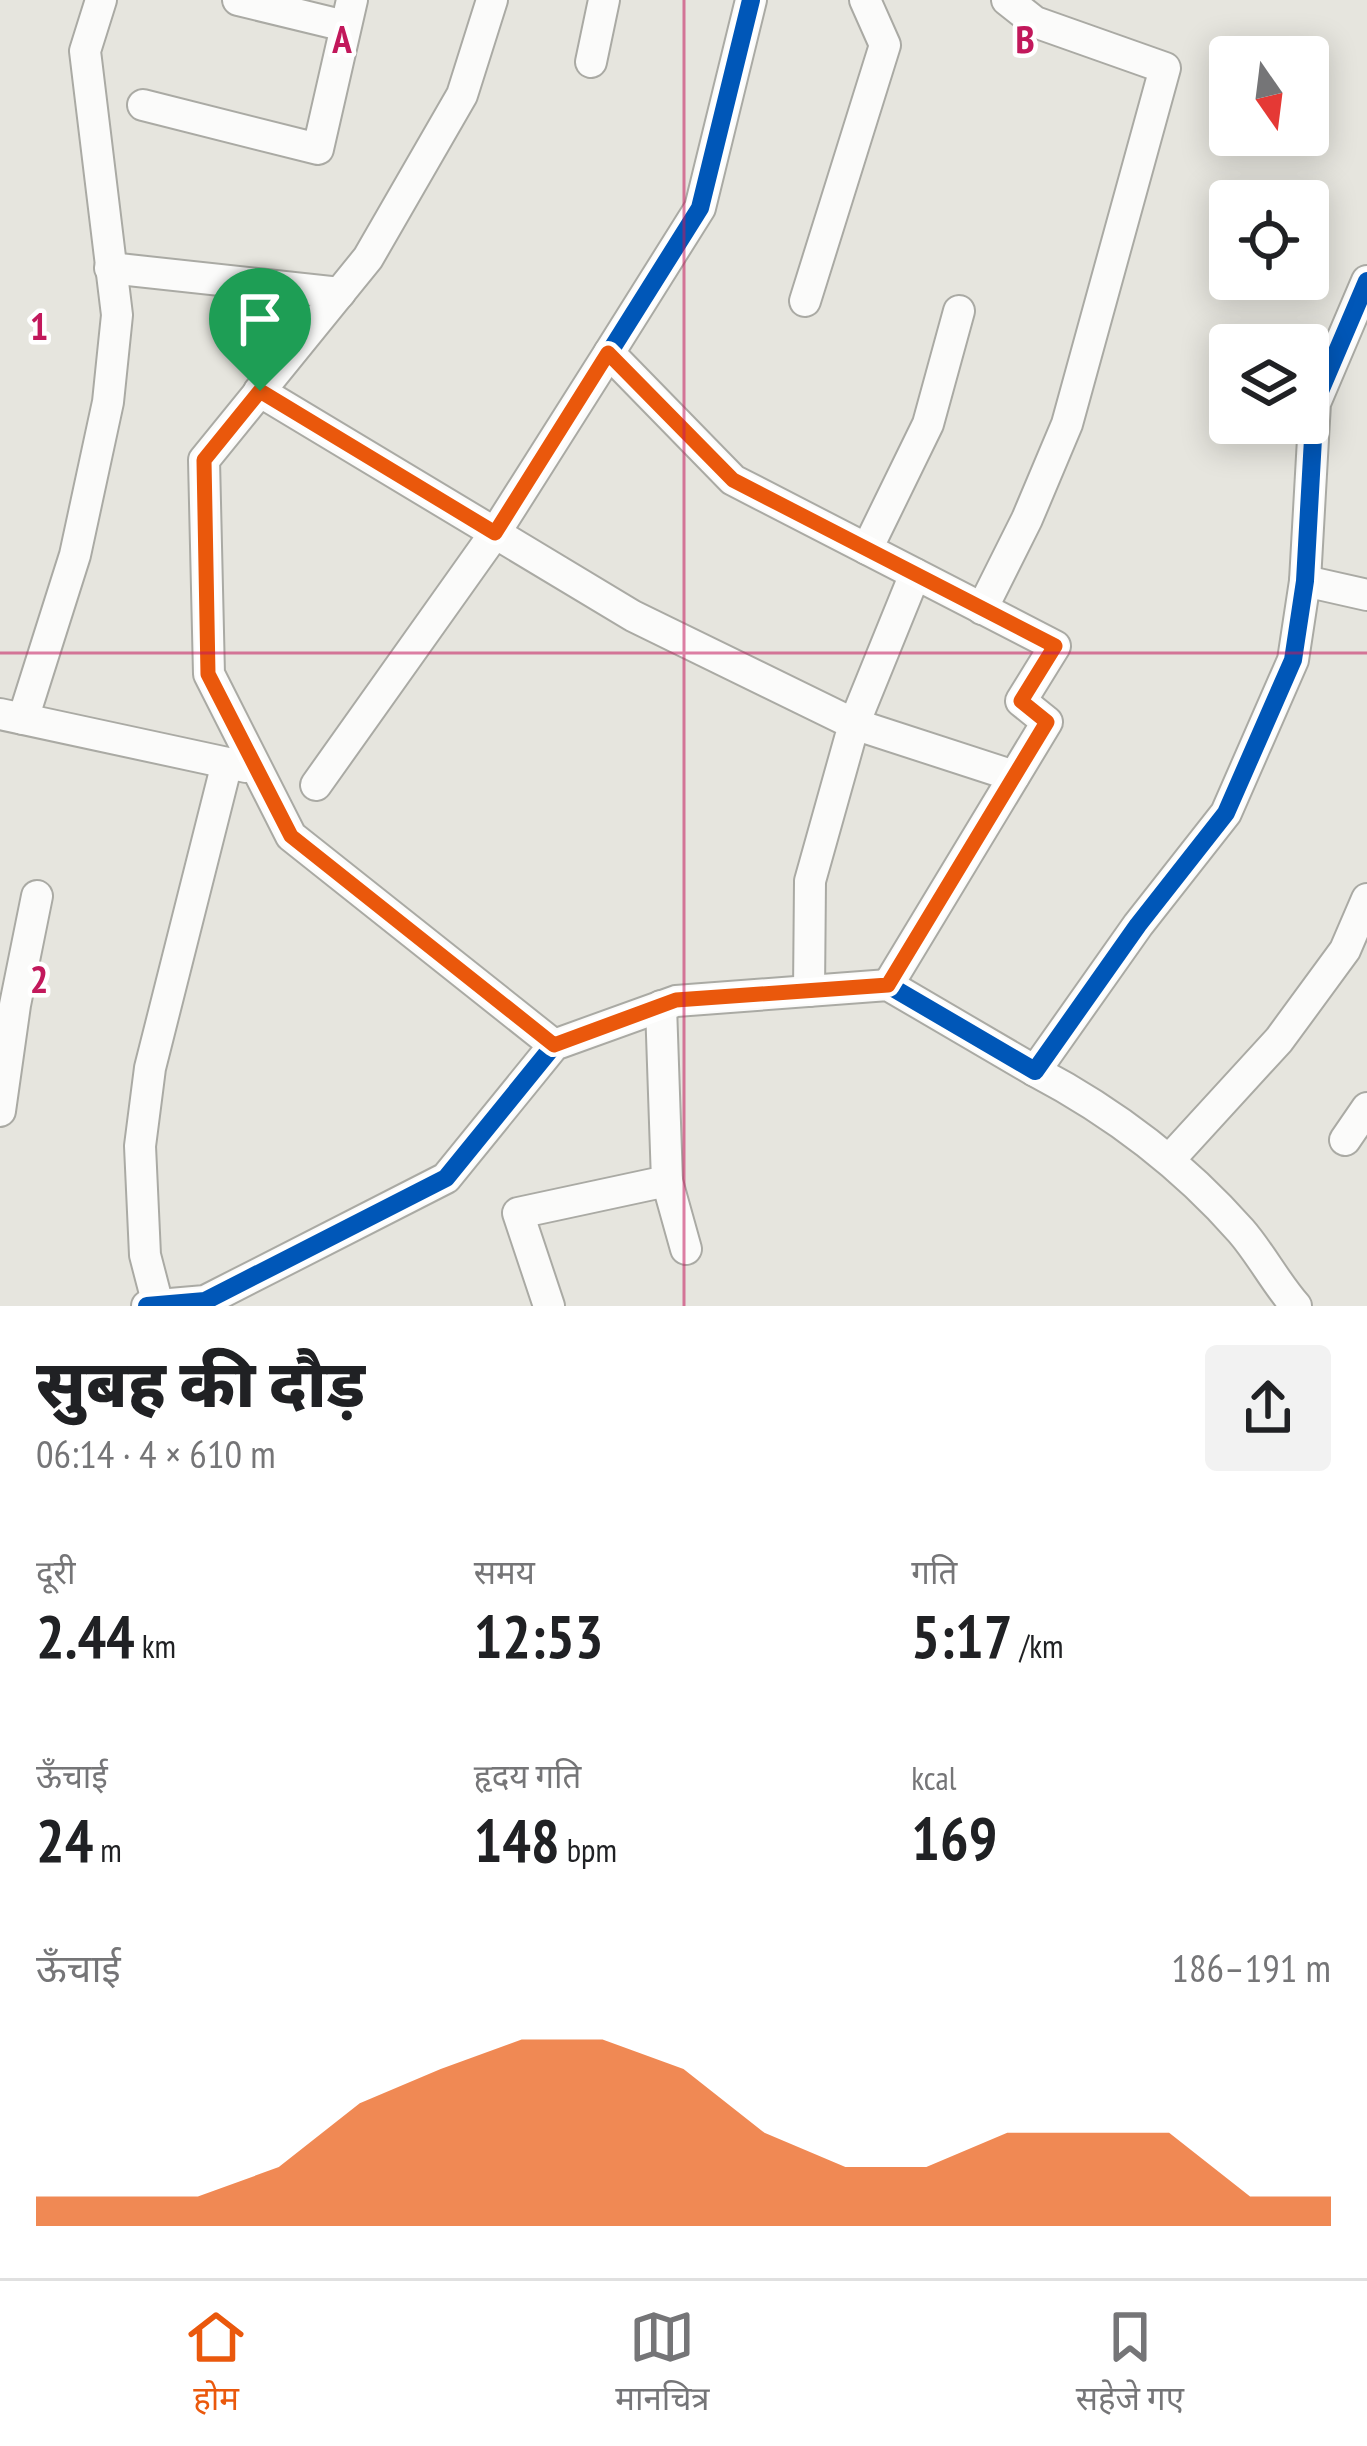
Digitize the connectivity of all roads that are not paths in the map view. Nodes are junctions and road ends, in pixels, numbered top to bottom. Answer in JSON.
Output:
{"nodes":[{"id":1,"x":101,"y":0,"type":"edge"},
{"id":2,"x":238,"y":0,"type":"edge"},
{"id":3,"x":492,"y":0,"type":"edge"},
{"id":4,"x":604,"y":0,"type":"edge"},
{"id":5,"x":751,"y":0,"type":"edge"},
{"id":6,"x":865,"y":0,"type":"edge"},
{"id":7,"x":1007,"y":0,"type":"edge"},
{"id":8,"x":348,"y":13,"type":"edge"},
{"id":9,"x":591,"y":62,"type":"dead end"},
{"id":10,"x":143,"y":105,"type":"dead end"},
{"id":11,"x":110,"y":268,"type":"junction"},
{"id":12,"x":1367,"y":281,"type":"edge"},
{"id":13,"x":340,"y":292,"type":"junction"},
{"id":14,"x":805,"y":301,"type":"dead end"},
{"id":15,"x":959,"y":311,"type":"dead end"},
{"id":16,"x":608,"y":353,"type":"junction"},
{"id":17,"x":260,"y":391,"type":"junction"},
{"id":18,"x":495,"y":533,"type":"junction"},
{"id":19,"x":867,"y":549,"type":"junction"},
{"id":20,"x":915,"y":574,"type":"junction"},
{"id":21,"x":1305,"y":581,"type":"junction"},
{"id":22,"x":1367,"y":595,"type":"edge"},
{"id":23,"x":982,"y":609,"type":"junction"},
{"id":24,"x":11,"y":717,"type":"edge"},
{"id":25,"x":854,"y":724,"type":"junction"},
{"id":26,"x":226,"y":763,"type":"junction"},
{"id":27,"x":258,"y":770,"type":"junction"},
{"id":28,"x":1014,"y":776,"type":"junction"},
{"id":29,"x":316,"y":785,"type":"dead end"},
{"id":30,"x":37,"y":896,"type":"dead end"},
{"id":31,"x":1367,"y":899,"type":"edge"},
{"id":32,"x":888,"y":985,"type":"junction"},
{"id":33,"x":808,"y":991,"type":"junction"},
{"id":34,"x":8,"y":1004,"type":"edge"},
{"id":35,"x":661,"y":1006,"type":"junction"},
{"id":36,"x":554,"y":1045,"type":"junction"},
{"id":37,"x":1035,"y":1071,"type":"junction"},
{"id":38,"x":1367,"y":1108,"type":"edge"},
{"id":39,"x":0,"y":1111,"type":"edge"},
{"id":40,"x":1345,"y":1140,"type":"dead end"},
{"id":41,"x":1170,"y":1159,"type":"junction"},
{"id":42,"x":667,"y":1180,"type":"junction"},
{"id":43,"x":686,"y":1249,"type":"dead end"},
{"id":44,"x":158,"y":1305,"type":"edge"},
{"id":45,"x":147,"y":1306,"type":"edge"},
{"id":46,"x":549,"y":1306,"type":"edge"},
{"id":47,"x":1296,"y":1306,"type":"edge"}],
"edges":[{"from":1,"to":11,"type":"street"},
{"from":2,"to":8,"type":"street"},
{"from":3,"to":13,"type":"street"},
{"from":4,"to":9,"type":"street"},
{"from":5,"to":16,"type":"street"},
{"from":6,"to":14,"type":"street"},
{"from":7,"to":23,"type":"street"},
{"from":8,"to":10,"type":"street"},
{"from":11,"to":13,"type":"street"},
{"from":11,"to":24,"type":"street"},
{"from":12,"to":21,"type":"street"},
{"from":13,"to":17,"type":"street"},
{"from":15,"to":19,"type":"street"},
{"from":16,"to":18,"type":"street"},
{"from":16,"to":19,"type":"street"},
{"from":17,"to":18,"type":"street"},
{"from":17,"to":27,"type":"street"},
{"from":18,"to":25,"type":"street"},
{"from":18,"to":29,"type":"street"},
{"from":19,"to":20,"type":"street"},
{"from":20,"to":23,"type":"street"},
{"from":20,"to":25,"type":"street"},
{"from":21,"to":22,"type":"street"},
{"from":21,"to":37,"type":"street"},
{"from":23,"to":28,"type":"street"},
{"from":24,"to":26,"type":"street"},
{"from":25,"to":28,"type":"street"},
{"from":25,"to":33,"type":"street"},
{"from":26,"to":27,"type":"street"},
{"from":26,"to":44,"type":"street"},
{"from":27,"to":36,"type":"street"},
{"from":28,"to":32,"type":"street"},
{"from":30,"to":34,"type":"street"},
{"from":31,"to":41,"type":"street"},
{"from":32,"to":33,"type":"street"},
{"from":32,"to":37,"type":"street"},
{"from":33,"to":35,"type":"street"},
{"from":34,"to":39,"type":"street"},
{"from":35,"to":36,"type":"street"},
{"from":35,"to":42,"type":"street"},
{"from":36,"to":44,"type":"street"},
{"from":37,"to":41,"type":"street"},
{"from":38,"to":40,"type":"street"},
{"from":41,"to":47,"type":"street"},
{"from":42,"to":43,"type":"street"},
{"from":42,"to":46,"type":"street"},
{"from":44,"to":45,"type":"street"}]}
